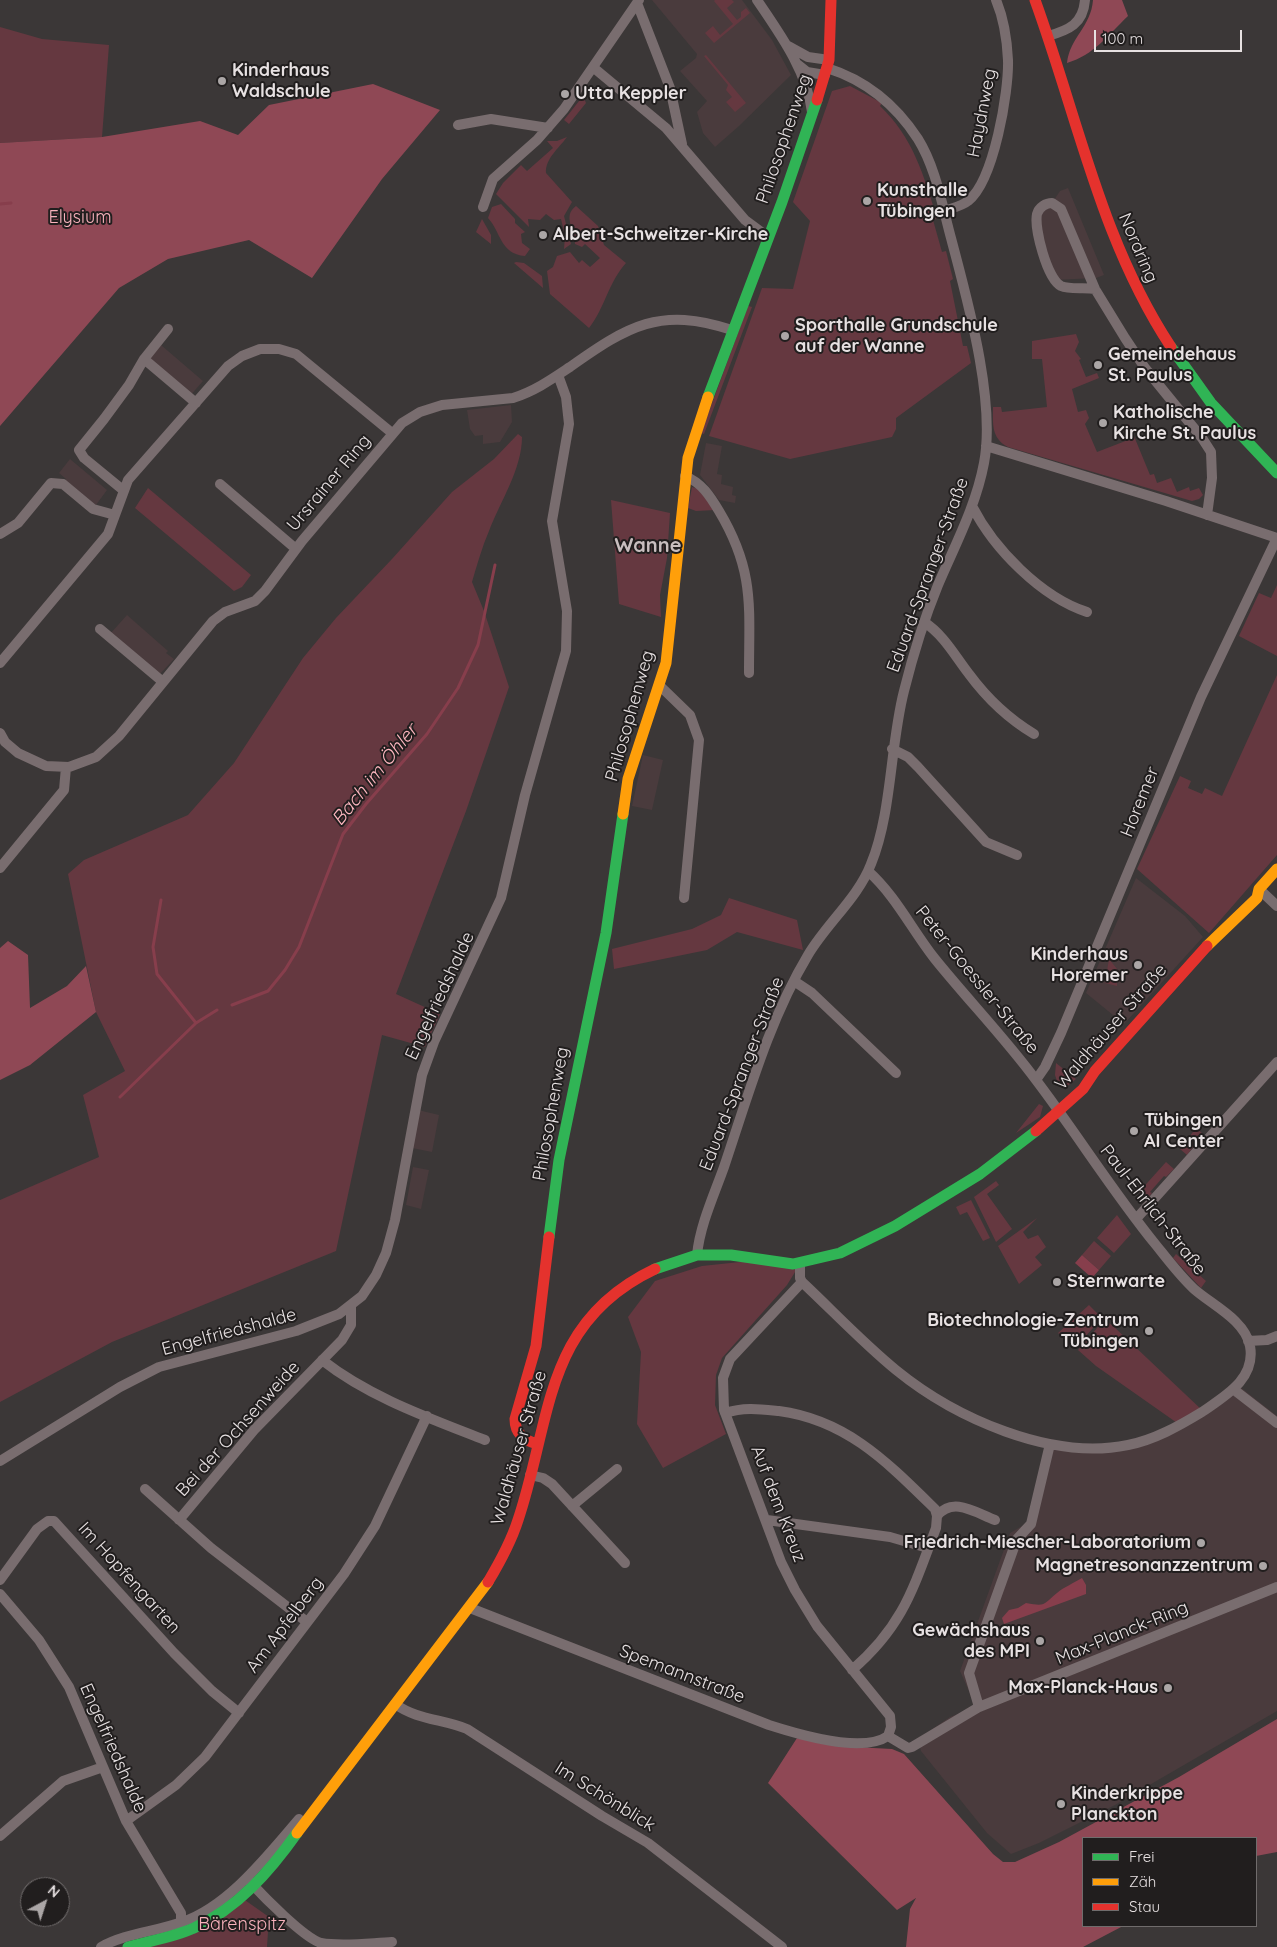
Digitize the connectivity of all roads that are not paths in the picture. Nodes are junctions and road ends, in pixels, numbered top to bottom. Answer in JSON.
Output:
{"nodes":[{"id":1,"x":757,"y":0,"type":"edge"},
{"id":2,"x":831,"y":0,"type":"edge"},
{"id":3,"x":996,"y":0,"type":"edge"},
{"id":4,"x":1035,"y":0,"type":"edge"},
{"id":5,"x":1085,"y":0,"type":"edge"},
{"id":6,"x":638,"y":1,"type":"edge"},
{"id":7,"x":1048,"y":36,"type":"junction"},
{"id":8,"x":787,"y":46,"type":"junction"},
{"id":9,"x":795,"y":62,"type":"junction"},
{"id":10,"x":594,"y":68,"type":"junction"},
{"id":11,"x":827,"y":68,"type":"junction"},
{"id":12,"x":812,"y":116,"type":"junction"},
{"id":13,"x":458,"y":125,"type":"dead end"},
{"id":14,"x":548,"y":128,"type":"junction"},
{"id":15,"x":682,"y":144,"type":"junction"},
{"id":16,"x":483,"y":207,"type":"dead end"},
{"id":17,"x":944,"y":211,"type":"junction"},
{"id":18,"x":768,"y":236,"type":"junction"},
{"id":19,"x":1095,"y":288,"type":"junction"},
{"id":20,"x":168,"y":329,"type":"dead end"},
{"id":21,"x":732,"y":330,"type":"junction"},
{"id":22,"x":144,"y":358,"type":"junction"},
{"id":23,"x":558,"y":375,"type":"junction"},
{"id":24,"x":196,"y":403,"type":"junction"},
{"id":25,"x":392,"y":433,"type":"junction"},
{"id":26,"x":986,"y":446,"type":"junction"},
{"id":27,"x":1277,"y":473,"type":"edge"},
{"id":28,"x":685,"y":476,"type":"junction"},
{"id":29,"x":220,"y":484,"type":"dead end"},
{"id":30,"x":123,"y":490,"type":"junction"},
{"id":31,"x":972,"y":506,"type":"junction"},
{"id":32,"x":115,"y":515,"type":"junction"},
{"id":33,"x":1207,"y":515,"type":"junction"},
{"id":34,"x":0,"y":534,"type":"edge"},
{"id":35,"x":1277,"y":538,"type":"edge"},
{"id":36,"x":296,"y":549,"type":"junction"},
{"id":37,"x":1087,"y":612,"type":"dead end"},
{"id":38,"x":924,"y":622,"type":"junction"},
{"id":39,"x":100,"y":629,"type":"dead end"},
{"id":40,"x":0,"y":663,"type":"edge"},
{"id":41,"x":749,"y":673,"type":"dead end"},
{"id":42,"x":163,"y":682,"type":"junction"},
{"id":43,"x":659,"y":685,"type":"junction"},
{"id":44,"x":0,"y":733,"type":"edge"},
{"id":45,"x":1034,"y":734,"type":"dead end"},
{"id":46,"x":892,"y":749,"type":"junction"},
{"id":47,"x":66,"y":767,"type":"junction"},
{"id":48,"x":1017,"y":855,"type":"dead end"},
{"id":49,"x":0,"y":868,"type":"edge"},
{"id":50,"x":1277,"y":869,"type":"edge"},
{"id":51,"x":868,"y":871,"type":"junction"},
{"id":52,"x":1259,"y":889,"type":"junction"},
{"id":53,"x":684,"y":898,"type":"dead end"},
{"id":54,"x":1277,"y":906,"type":"edge"},
{"id":55,"x":794,"y":981,"type":"junction"},
{"id":56,"x":1277,"y":1062,"type":"edge"},
{"id":57,"x":896,"y":1073,"type":"dead end"},
{"id":58,"x":1036,"y":1080,"type":"junction"},
{"id":59,"x":1057,"y":1112,"type":"junction"},
{"id":60,"x":1136,"y":1219,"type":"junction"},
{"id":61,"x":698,"y":1255,"type":"junction"},
{"id":62,"x":800,"y":1264,"type":"junction"},
{"id":63,"x":802,"y":1282,"type":"junction"},
{"id":64,"x":351,"y":1306,"type":"junction"},
{"id":65,"x":1277,"y":1336,"type":"edge"},
{"id":66,"x":1248,"y":1341,"type":"junction"},
{"id":67,"x":322,"y":1360,"type":"junction"},
{"id":68,"x":1233,"y":1389,"type":"junction"},
{"id":69,"x":726,"y":1413,"type":"junction"},
{"id":70,"x":427,"y":1416,"type":"junction"},
{"id":71,"x":1277,"y":1423,"type":"edge"},
{"id":72,"x":485,"y":1440,"type":"dead end"},
{"id":73,"x":537,"y":1444,"type":"junction"},
{"id":74,"x":1050,"y":1444,"type":"junction"},
{"id":75,"x":0,"y":1460,"type":"edge"},
{"id":76,"x":617,"y":1469,"type":"dead end"},
{"id":77,"x":530,"y":1475,"type":"junction"},
{"id":78,"x":145,"y":1489,"type":"dead end"},
{"id":79,"x":572,"y":1506,"type":"junction"},
{"id":80,"x":937,"y":1516,"type":"junction"},
{"id":81,"x":179,"y":1520,"type":"junction"},
{"id":82,"x":767,"y":1520,"type":"junction"},
{"id":83,"x":995,"y":1520,"type":"dead end"},
{"id":84,"x":928,"y":1548,"type":"junction"},
{"id":85,"x":625,"y":1564,"type":"dead end"},
{"id":86,"x":0,"y":1580,"type":"edge"},
{"id":87,"x":1277,"y":1587,"type":"edge"},
{"id":88,"x":0,"y":1594,"type":"edge"},
{"id":89,"x":470,"y":1608,"type":"junction"},
{"id":90,"x":307,"y":1622,"type":"junction"},
{"id":91,"x":852,"y":1670,"type":"junction"},
{"id":92,"x":395,"y":1704,"type":"junction"},
{"id":93,"x":979,"y":1707,"type":"junction"},
{"id":94,"x":239,"y":1713,"type":"junction"},
{"id":95,"x":888,"y":1736,"type":"junction"},
{"id":96,"x":104,"y":1767,"type":"junction"},
{"id":97,"x":126,"y":1821,"type":"junction"},
{"id":98,"x":0,"y":1836,"type":"edge"},
{"id":99,"x":250,"y":1882,"type":"junction"},
{"id":100,"x":184,"y":1928,"type":"junction"},
{"id":101,"x":392,"y":1942,"type":"dead end"},
{"id":102,"x":101,"y":1947,"type":"edge"},
{"id":103,"x":128,"y":1947,"type":"edge"},
{"id":104,"x":782,"y":1947,"type":"edge"}],
"edges":[{"from":1,"to":8,"type":"street"},
{"from":2,"to":11,"type":"street","name":"Philosophenweg"},
{"from":3,"to":17,"type":"street","name":"Haydnweg"},
{"from":4,"to":7,"type":"street","name":"Nordring"},
{"from":5,"to":7,"type":"street"},
{"from":6,"to":10,"type":"street"},
{"from":6,"to":15,"type":"street"},
{"from":7,"to":27,"type":"street","name":"Nordring"},
{"from":8,"to":9,"type":"street"},
{"from":8,"to":11,"type":"street"},
{"from":9,"to":11,"type":"street"},
{"from":9,"to":12,"type":"street"},
{"from":10,"to":14,"type":"street"},
{"from":10,"to":15,"type":"street"},
{"from":11,"to":12,"type":"street","name":"Philosophenweg"},
{"from":11,"to":17,"type":"street","name":"Eduard-Spranger-Straße"},
{"from":12,"to":18,"type":"street","name":"Philosophenweg"},
{"from":13,"to":14,"type":"street"},
{"from":14,"to":16,"type":"street"},
{"from":15,"to":18,"type":"street"},
{"from":17,"to":26,"type":"street","name":"Eduard-Spranger-Straße"},
{"from":18,"to":21,"type":"street","name":"Philosophenweg"},
{"from":19,"to":19,"type":"street"},
{"from":19,"to":33,"type":"street"},
{"from":20,"to":22,"type":"street"},
{"from":21,"to":23,"type":"street"},
{"from":21,"to":28,"type":"street","name":"Philosophenweg"},
{"from":22,"to":24,"type":"street"},
{"from":22,"to":30,"type":"street"},
{"from":23,"to":25,"type":"street"},
{"from":23,"to":64,"type":"street","name":"Engelfriedshalde"},
{"from":24,"to":25,"type":"street","name":"Ursrainer Ring"},
{"from":24,"to":30,"type":"street","name":"Ursrainer Ring"},
{"from":25,"to":36,"type":"street","name":"Ursrainer Ring"},
{"from":26,"to":31,"type":"street","name":"Eduard-Spranger-Straße"},
{"from":26,"to":33,"type":"street"},
{"from":28,"to":41,"type":"street"},
{"from":28,"to":43,"type":"street","name":"Philosophenweg"},
{"from":29,"to":36,"type":"street"},
{"from":30,"to":32,"type":"street","name":"Ursrainer Ring"},
{"from":31,"to":37,"type":"street"},
{"from":31,"to":38,"type":"street","name":"Eduard-Spranger-Straße"},
{"from":32,"to":34,"type":"street"},
{"from":32,"to":40,"type":"street","name":"Ursrainer Ring"},
{"from":33,"to":35,"type":"street"},
{"from":35,"to":58,"type":"street","name":"Horemer"},
{"from":36,"to":42,"type":"street","name":"Ursrainer Ring"},
{"from":38,"to":45,"type":"street"},
{"from":38,"to":46,"type":"street","name":"Eduard-Spranger-Straße"},
{"from":39,"to":42,"type":"street"},
{"from":42,"to":47,"type":"street","name":"Ursrainer Ring"},
{"from":43,"to":53,"type":"street"},
{"from":43,"to":73,"type":"street","name":"Philosophenweg"},
{"from":44,"to":47,"type":"street","name":"Ursrainer Ring"},
{"from":46,"to":48,"type":"street"},
{"from":46,"to":51,"type":"street","name":"Eduard-Spranger-Straße"},
{"from":47,"to":49,"type":"street"},
{"from":50,"to":52,"type":"street","name":"Waldhäuser Straße"},
{"from":51,"to":55,"type":"street","name":"Eduard-Spranger-Straße"},
{"from":51,"to":58,"type":"street","name":"Peter-Goessler-Straße"},
{"from":52,"to":54,"type":"street"},
{"from":52,"to":59,"type":"street","name":"Waldhäuser Straße"},
{"from":55,"to":57,"type":"street"},
{"from":55,"to":61,"type":"street","name":"Eduard-Spranger-Straße"},
{"from":56,"to":60,"type":"street"},
{"from":58,"to":59,"type":"street","name":"Peter-Goessler-Straße"},
{"from":59,"to":60,"type":"street","name":"Paul-Ehrlich-Straße"},
{"from":59,"to":62,"type":"street","name":"Waldhäuser Straße"},
{"from":60,"to":66,"type":"street","name":"Paul-Ehrlich-Straße"},
{"from":61,"to":62,"type":"street","name":"Waldhäuser Straße"},
{"from":61,"to":73,"type":"street","name":"Waldhäuser Straße"},
{"from":62,"to":63,"type":"street"},
{"from":63,"to":69,"type":"street","name":"Auf dem Kreuz"},
{"from":63,"to":74,"type":"street"},
{"from":64,"to":67,"type":"street","name":"Bei der Ochsenweide"},
{"from":64,"to":75,"type":"street","name":"Engelfriedshalde"},
{"from":65,"to":66,"type":"street"},
{"from":66,"to":68,"type":"street"},
{"from":67,"to":70,"type":"street","name":"Bei der Ochsenweide"},
{"from":67,"to":81,"type":"street","name":"Bei der Ochsenweide"},
{"from":68,"to":71,"type":"street"},
{"from":68,"to":74,"type":"street"},
{"from":69,"to":80,"type":"street"},
{"from":69,"to":82,"type":"street","name":"Auf dem Kreuz"},
{"from":70,"to":72,"type":"street","name":"Bei der Ochsenweide"},
{"from":70,"to":90,"type":"street","name":"Am Apfelberg"},
{"from":73,"to":77,"type":"street","name":"Waldhäuser Straße"},
{"from":74,"to":93,"type":"street"},
{"from":76,"to":79,"type":"street"},
{"from":77,"to":79,"type":"street"},
{"from":77,"to":89,"type":"street","name":"Waldhäuser Straße"},
{"from":78,"to":81,"type":"street"},
{"from":79,"to":85,"type":"street"},
{"from":80,"to":83,"type":"street"},
{"from":80,"to":84,"type":"street"},
{"from":81,"to":90,"type":"street"},
{"from":82,"to":84,"type":"street"},
{"from":82,"to":91,"type":"street","name":"Auf dem Kreuz"},
{"from":84,"to":91,"type":"street"},
{"from":86,"to":94,"type":"street","name":"Im Hopfengarten"},
{"from":87,"to":93,"type":"street","name":"Max-Planck-Ring"},
{"from":88,"to":96,"type":"street","name":"Engelfriedshalde"},
{"from":89,"to":92,"type":"street","name":"Waldhäuser Straße"},
{"from":89,"to":95,"type":"street","name":"Spemannstraße"},
{"from":90,"to":94,"type":"street","name":"Am Apfelberg"},
{"from":91,"to":95,"type":"street","name":"Auf dem Kreuz"},
{"from":92,"to":99,"type":"street","name":"Waldhäuser Straße"},
{"from":92,"to":104,"type":"street","name":"Im Schönblick"},
{"from":93,"to":95,"type":"street","name":"Max-Planck-Ring"},
{"from":94,"to":97,"type":"street","name":"Am Apfelberg"},
{"from":96,"to":97,"type":"street","name":"Engelfriedshalde"},
{"from":96,"to":98,"type":"street"},
{"from":97,"to":100,"type":"street","name":"Engelfriedshalde"},
{"from":99,"to":100,"type":"street","name":"Waldhäuser Straße"},
{"from":99,"to":101,"type":"street"},
{"from":100,"to":102,"type":"street","name":"Waldhäuser Straße"},
{"from":100,"to":103,"type":"street","name":"Waldhäuser Straße"}]}
